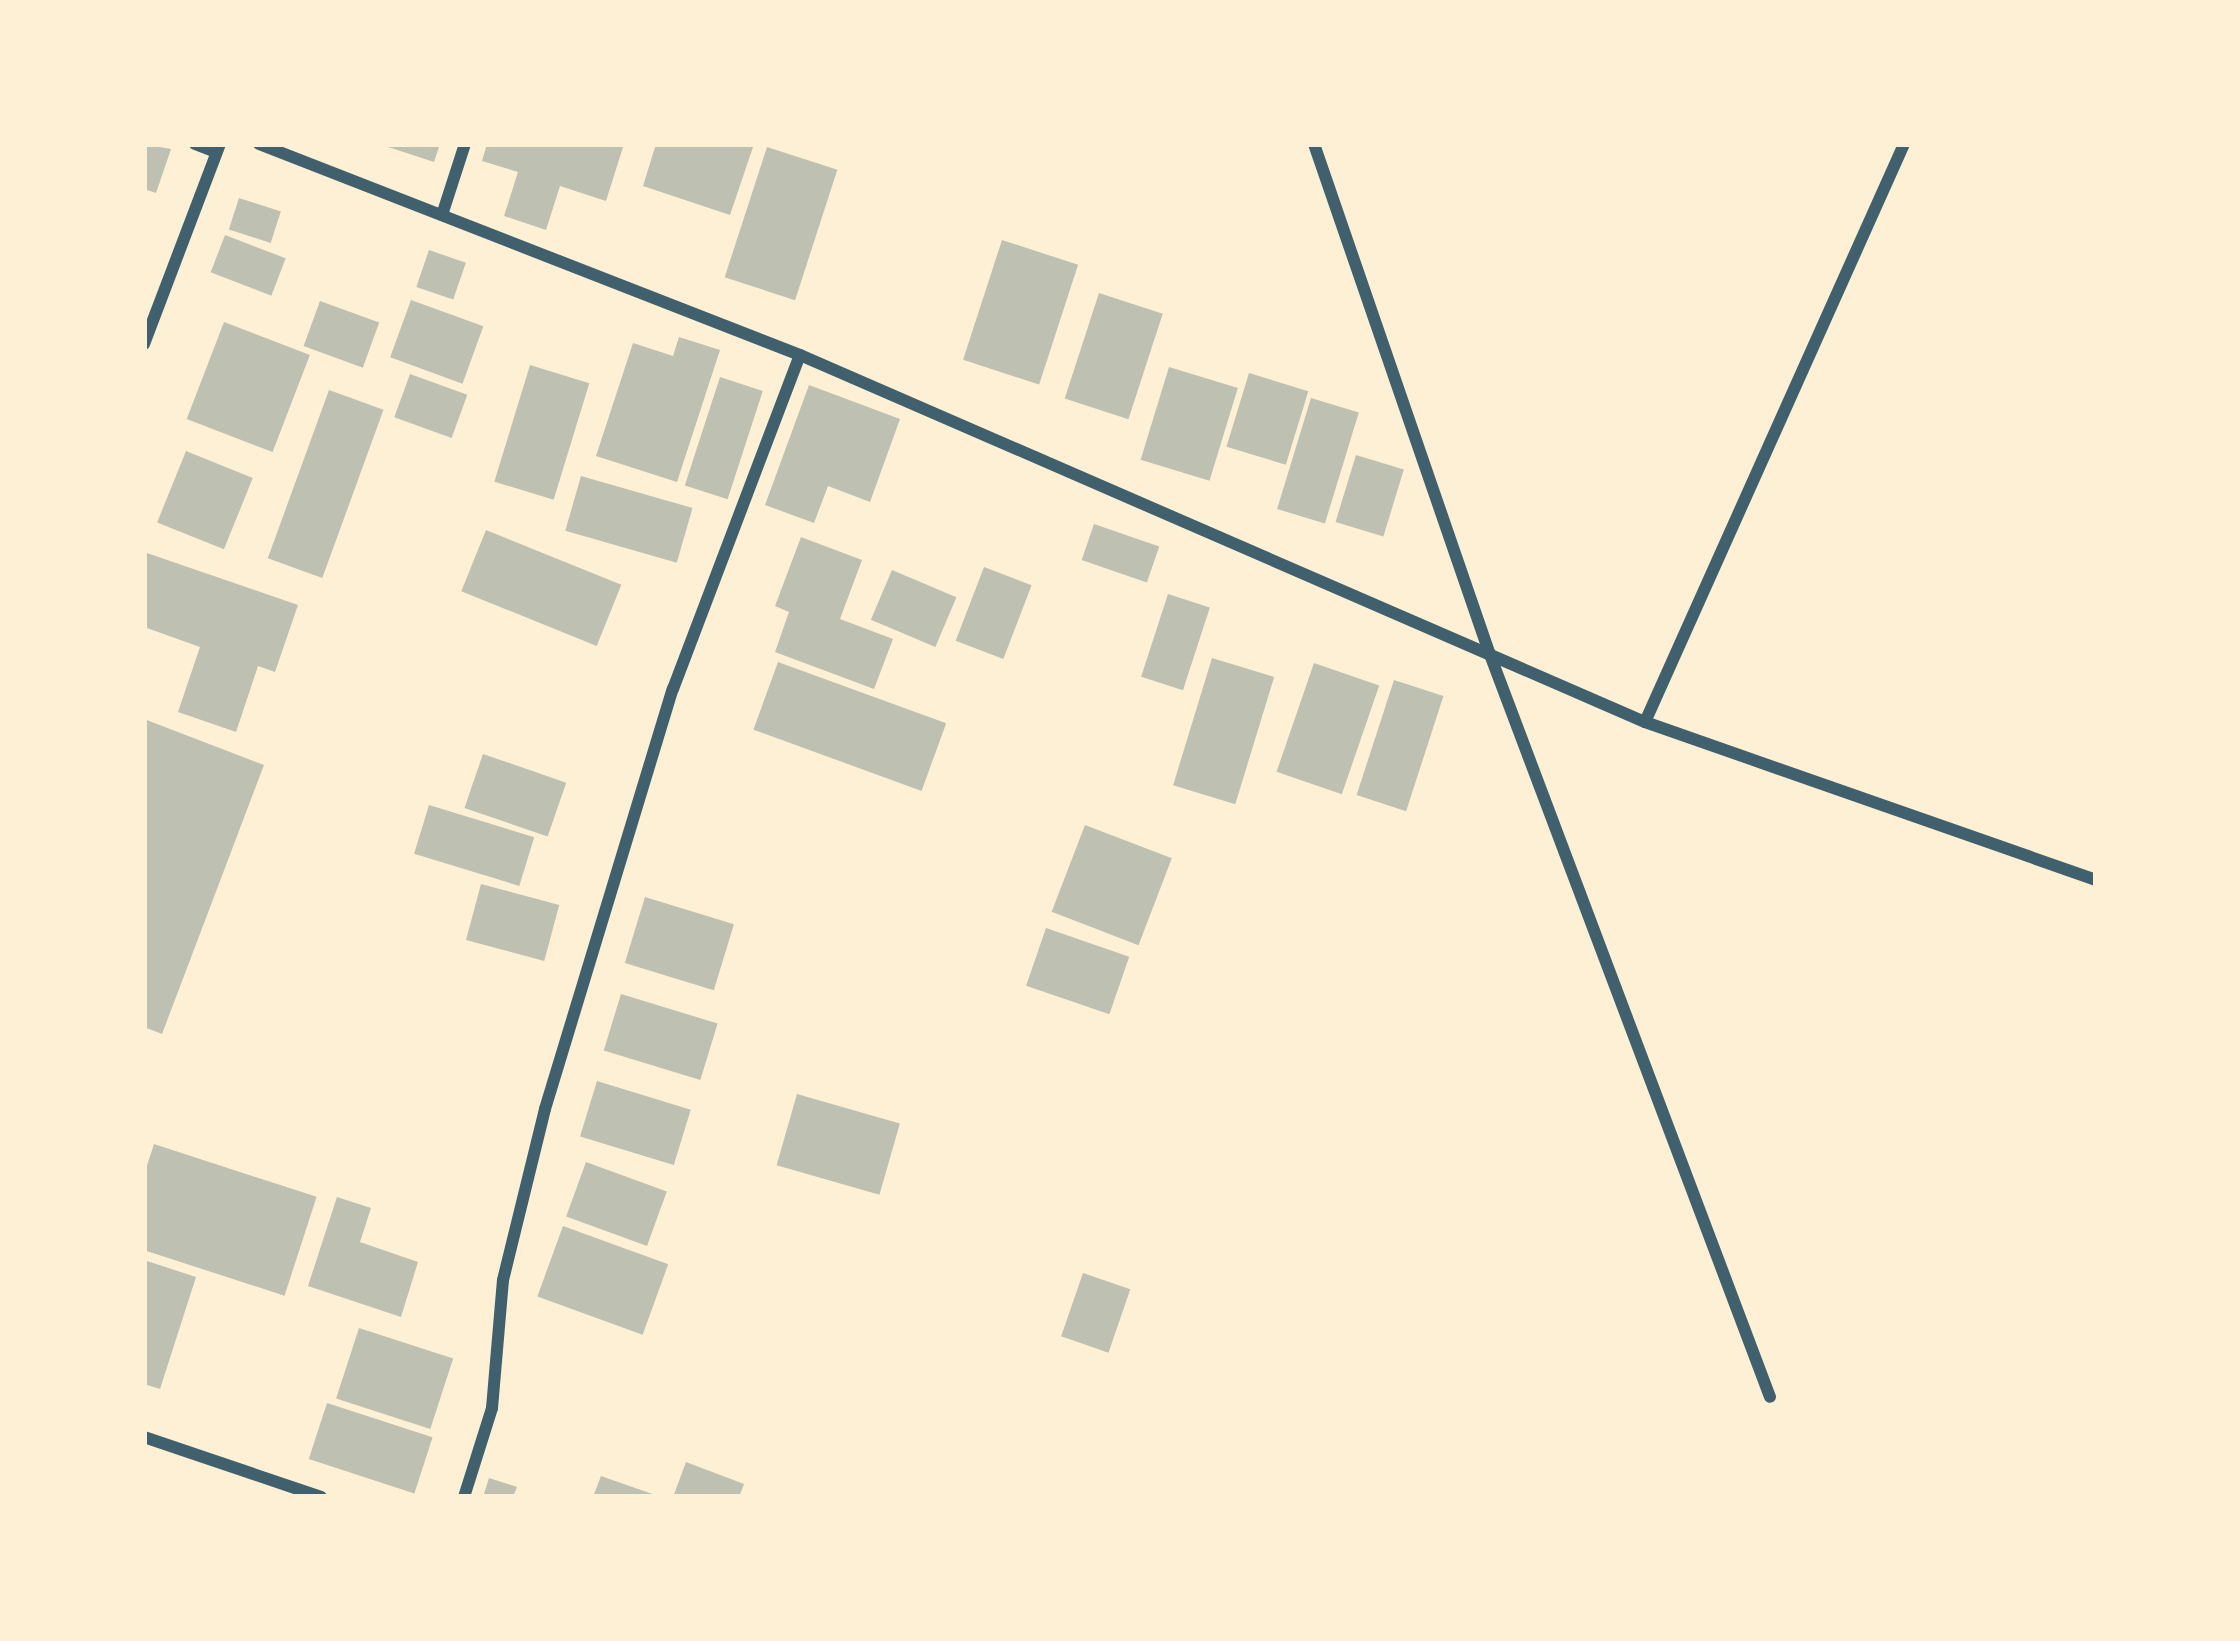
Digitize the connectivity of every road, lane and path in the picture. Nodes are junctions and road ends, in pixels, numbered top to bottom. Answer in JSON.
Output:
{"nodes":[{"id":1,"x":195,"y":144,"type":"edge"},
{"id":2,"x":259,"y":144,"type":"edge"},
{"id":3,"x":465,"y":144,"type":"edge"},
{"id":4,"x":1314,"y":144,"type":"edge"},
{"id":5,"x":1904,"y":144,"type":"edge"},
{"id":6,"x":218,"y":148,"type":"edge"},
{"id":7,"x":442,"y":215,"type":"junction"},
{"id":8,"x":144,"y":344,"type":"edge"},
{"id":9,"x":800,"y":355,"type":"junction"},
{"id":10,"x":1489,"y":652,"type":"junction"},
{"id":11,"x":1645,"y":722,"type":"junction"},
{"id":12,"x":2096,"y":880,"type":"edge"},
{"id":13,"x":1770,"y":1396,"type":"dead end"},
{"id":14,"x":144,"y":1437,"type":"edge"},
{"id":15,"x":321,"y":1497,"type":"edge"},
{"id":16,"x":464,"y":1497,"type":"edge"}],
"edges":[{"from":1,"to":6,"type":"street"},
{"from":2,"to":7,"type":"street"},
{"from":3,"to":7,"type":"street"},
{"from":4,"to":10,"type":"street"},
{"from":5,"to":11,"type":"street"},
{"from":6,"to":8,"type":"street"},
{"from":7,"to":9,"type":"street"},
{"from":9,"to":10,"type":"street"},
{"from":9,"to":16,"type":"street"},
{"from":10,"to":11,"type":"street"},
{"from":10,"to":13,"type":"street"},
{"from":11,"to":12,"type":"street"},
{"from":14,"to":15,"type":"street"}]}
